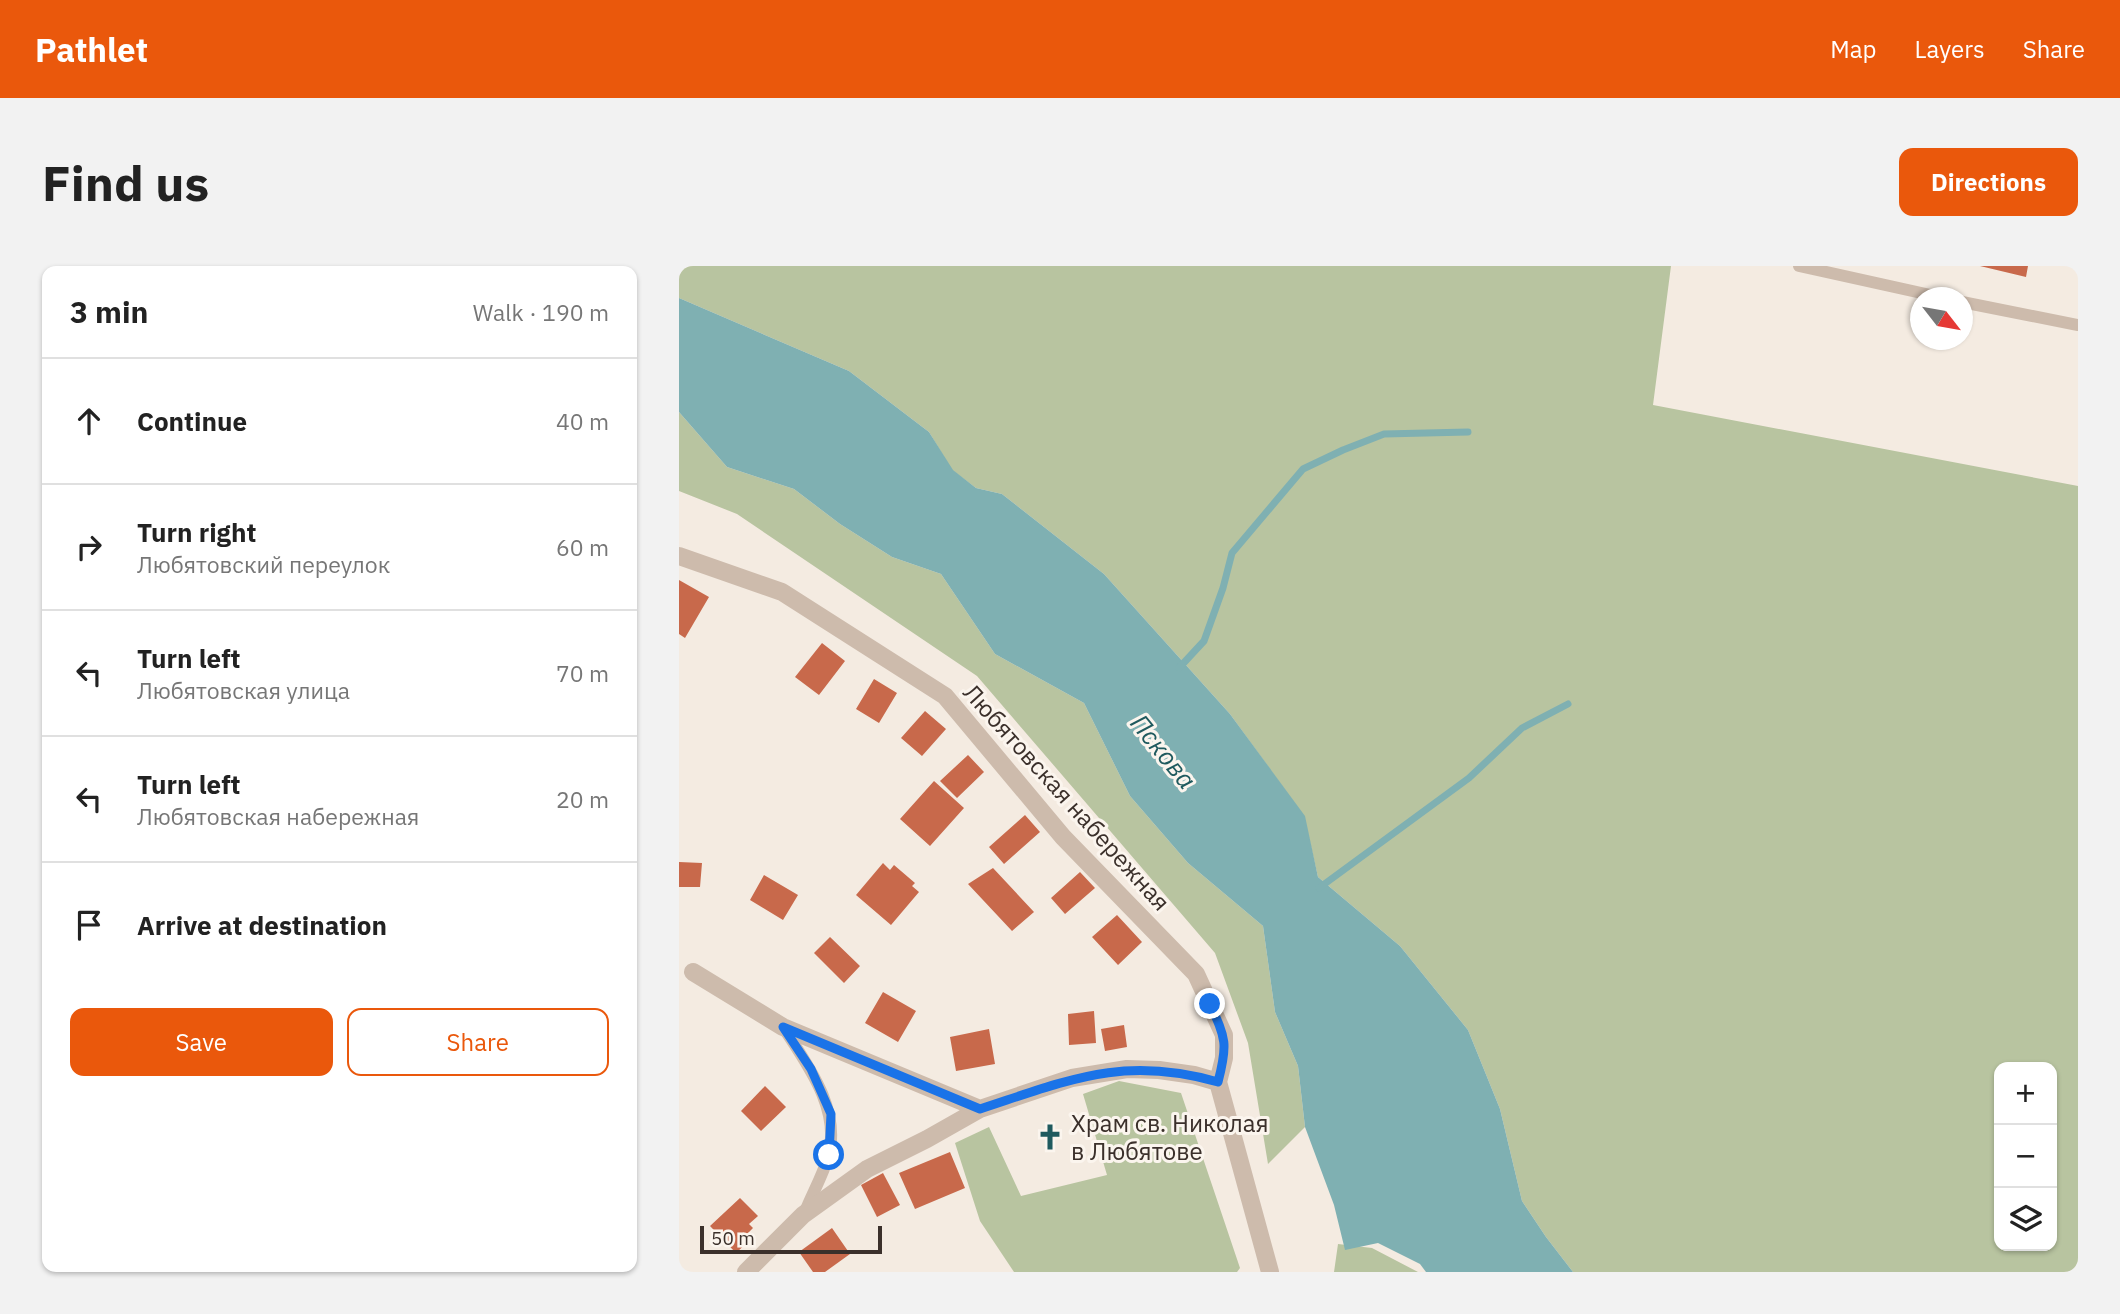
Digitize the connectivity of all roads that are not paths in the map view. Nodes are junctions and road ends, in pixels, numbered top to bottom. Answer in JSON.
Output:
{"nodes":[{"id":1,"x":1799,"y":266,"type":"edge"},
{"id":2,"x":1910,"y":290,"type":"edge"},
{"id":3,"x":1973,"y":304,"type":"edge"},
{"id":4,"x":2078,"y":325,"type":"edge"},
{"id":5,"x":679,"y":556,"type":"edge"},
{"id":6,"x":692,"y":972,"type":"dead end"},
{"id":7,"x":783,"y":1027,"type":"junction"},
{"id":8,"x":1218,"y":1082,"type":"junction"},
{"id":9,"x":980,"y":1109,"type":"junction"},
{"id":10,"x":803,"y":1215,"type":"junction"},
{"id":11,"x":747,"y":1272,"type":"edge"},
{"id":12,"x":1270,"y":1272,"type":"edge"}],
"edges":[{"from":1,"to":2,"type":"lane"},
{"from":3,"to":4,"type":"lane"},
{"from":5,"to":8,"type":"street","name":"Любятовская набережная"},
{"from":6,"to":7,"type":"street"},
{"from":7,"to":9,"type":"street"},
{"from":7,"to":10,"type":"lane"},
{"from":8,"to":9,"type":"street"},
{"from":8,"to":12,"type":"street"},
{"from":9,"to":10,"type":"street"},
{"from":10,"to":11,"type":"street"}]}
